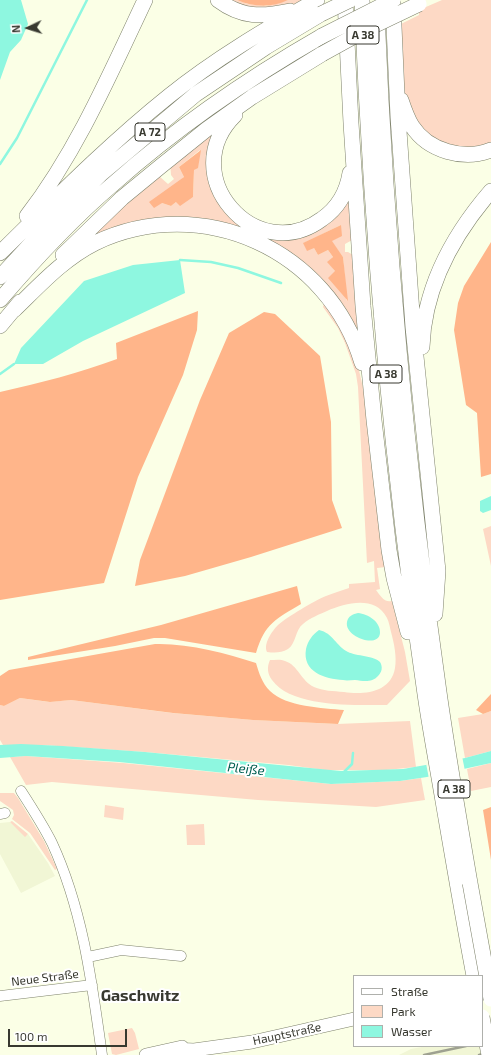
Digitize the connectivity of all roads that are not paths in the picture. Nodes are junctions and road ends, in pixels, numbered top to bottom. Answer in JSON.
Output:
{"nodes":[{"id":1,"x":145,"y":0,"type":"edge"},
{"id":2,"x":218,"y":0,"type":"edge"},
{"id":3,"x":345,"y":0,"type":"edge"},
{"id":4,"x":350,"y":0,"type":"edge"},
{"id":5,"x":362,"y":0,"type":"edge"},
{"id":6,"x":377,"y":0,"type":"edge"},
{"id":7,"x":393,"y":0,"type":"edge"},
{"id":8,"x":423,"y":2,"type":"edge"},
{"id":9,"x":311,"y":4,"type":"edge"},
{"id":10,"x":396,"y":82,"type":"junction"},
{"id":11,"x":252,"y":97,"type":"junction"},
{"id":12,"x":352,"y":146,"type":"junction"},
{"id":13,"x":491,"y":150,"type":"edge"},
{"id":14,"x":491,"y":191,"type":"edge"},
{"id":15,"x":0,"y":251,"type":"edge"},
{"id":16,"x":0,"y":277,"type":"edge"},
{"id":17,"x":0,"y":300,"type":"edge"},
{"id":18,"x":14,"y":310,"type":"junction"},
{"id":19,"x":0,"y":326,"type":"edge"},
{"id":20,"x":373,"y":409,"type":"junction"},
{"id":21,"x":421,"y":410,"type":"junction"},
{"id":22,"x":432,"y":638,"type":"junction"},
{"id":23,"x":422,"y":677,"type":"junction"},
{"id":24,"x":432,"y":695,"type":"junction"},
{"id":25,"x":21,"y":791,"type":"dead end"},
{"id":26,"x":181,"y":956,"type":"dead end"},
{"id":27,"x":88,"y":957,"type":"junction"},
{"id":28,"x":474,"y":975,"type":"edge"},
{"id":29,"x":92,"y":985,"type":"junction"},
{"id":30,"x":0,"y":996,"type":"edge"},
{"id":31,"x":491,"y":999,"type":"edge"},
{"id":32,"x":353,"y":1020,"type":"edge"},
{"id":33,"x":483,"y":1022,"type":"edge"},
{"id":34,"x":102,"y":1055,"type":"edge"},
{"id":35,"x":146,"y":1055,"type":"edge"},
{"id":36,"x":489,"y":1055,"type":"edge"}],
"edges":[{"from":1,"to":15,"type":"highway"},
{"from":2,"to":9,"type":"highway"},
{"from":3,"to":12,"type":"highway"},
{"from":4,"to":16,"type":"highway","number":"A 72","bridge":true},
{"from":5,"to":23,"type":"highway","number":"A 38"},
{"from":6,"to":22,"type":"highway","number":"A 38"},
{"from":7,"to":10,"type":"highway"},
{"from":7,"to":17,"type":"highway","number":"A 72","bridge":true},
{"from":8,"to":11,"type":"highway","bridge":true},
{"from":9,"to":15,"type":"highway"},
{"from":10,"to":13,"type":"highway"},
{"from":10,"to":21,"type":"highway"},
{"from":11,"to":12,"type":"highway"},
{"from":11,"to":18,"type":"highway"},
{"from":12,"to":20,"type":"highway"},
{"from":14,"to":21,"type":"highway"},
{"from":18,"to":19,"type":"highway"},
{"from":18,"to":20,"type":"highway"},
{"from":20,"to":23,"type":"highway"},
{"from":21,"to":22,"type":"highway"},
{"from":22,"to":24,"type":"highway","number":"A 38"},
{"from":23,"to":24,"type":"highway","number":"A 38"},
{"from":24,"to":28,"type":"highway","number":"A 38"},
{"from":24,"to":31,"type":"highway","number":"A 38","bridge":true},
{"from":25,"to":27,"type":"street"},
{"from":26,"to":27,"type":"street"},
{"from":27,"to":29,"type":"street"},
{"from":29,"to":30,"type":"street","name":"Neue Straße"},
{"from":29,"to":34,"type":"street"},
{"from":32,"to":35,"type":"main road","name":"Hauptstraße"},
{"from":33,"to":36,"type":"highway","bridge":true}]}
